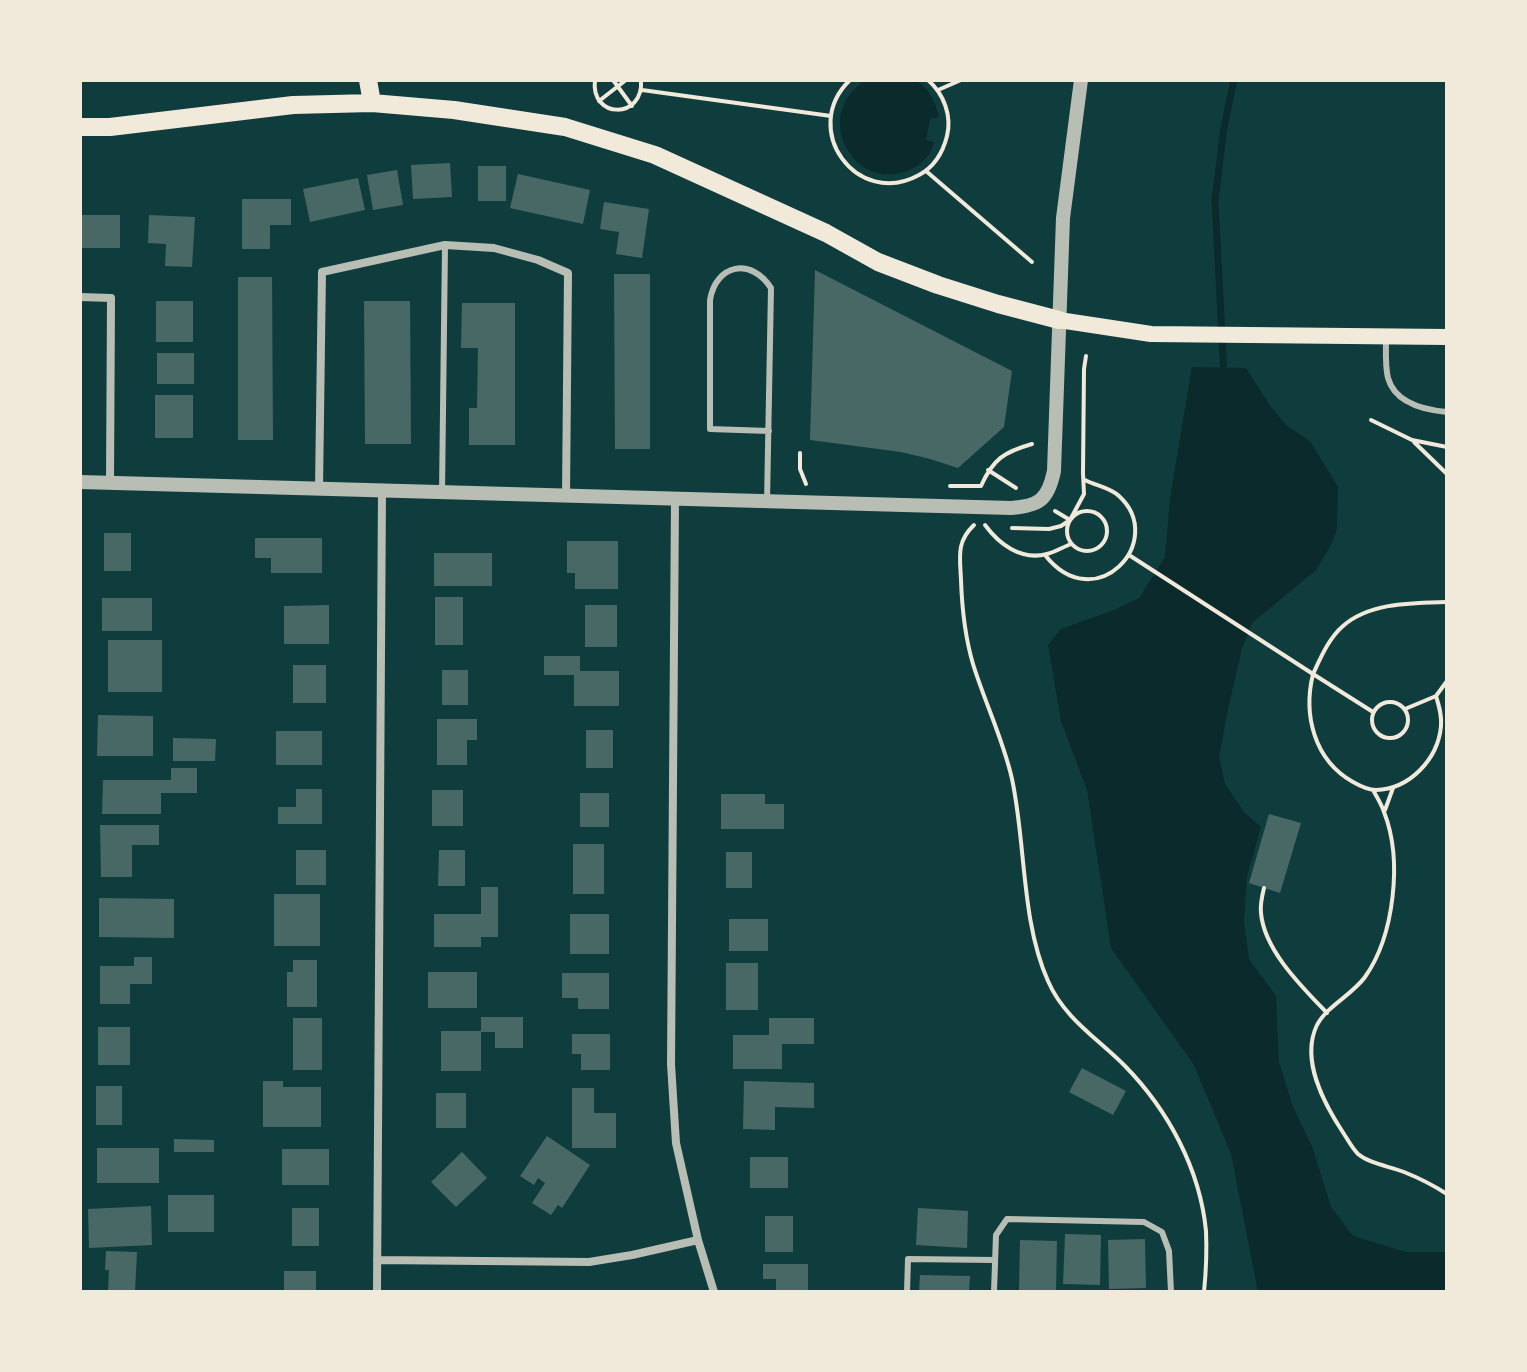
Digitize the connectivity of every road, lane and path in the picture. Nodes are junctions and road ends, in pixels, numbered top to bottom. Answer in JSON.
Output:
{"nodes":[{"id":1,"x":368,"y":80,"type":"edge"},
{"id":2,"x":595,"y":80,"type":"edge"},
{"id":3,"x":613,"y":80,"type":"edge"},
{"id":4,"x":626,"y":80,"type":"edge"},
{"id":5,"x":641,"y":80,"type":"edge"},
{"id":6,"x":850,"y":80,"type":"edge"},
{"id":7,"x":928,"y":80,"type":"edge"},
{"id":8,"x":961,"y":80,"type":"edge"},
{"id":9,"x":1081,"y":80,"type":"edge"},
{"id":10,"x":618,"y":86,"type":"junction"},
{"id":11,"x":642,"y":90,"type":"junction"},
{"id":12,"x":938,"y":90,"type":"junction"},
{"id":13,"x":599,"y":101,"type":"junction"},
{"id":14,"x":372,"y":103,"type":"junction"},
{"id":15,"x":632,"y":106,"type":"junction"},
{"id":16,"x":831,"y":116,"type":"junction"},
{"id":17,"x":80,"y":127,"type":"edge"},
{"id":18,"x":926,"y":171,"type":"junction"},
{"id":19,"x":445,"y":245,"type":"junction"},
{"id":20,"x":1032,"y":262,"type":"dead end"},
{"id":21,"x":80,"y":297,"type":"edge"},
{"id":22,"x":1059,"y":320,"type":"junction"},
{"id":23,"x":1386,"y":337,"type":"junction"},
{"id":24,"x":1447,"y":337,"type":"edge"},
{"id":25,"x":1086,"y":356,"type":"dead end"},
{"id":26,"x":1447,"y":412,"type":"edge"},
{"id":27,"x":1371,"y":420,"type":"dead end"},
{"id":28,"x":769,"y":431,"type":"junction"},
{"id":29,"x":1412,"y":440,"type":"junction"},
{"id":30,"x":1032,"y":444,"type":"dead end"},
{"id":31,"x":1447,"y":447,"type":"edge"},
{"id":32,"x":800,"y":453,"type":"dead end"},
{"id":33,"x":988,"y":470,"type":"junction"},
{"id":34,"x":1447,"y":474,"type":"edge"},
{"id":35,"x":80,"y":482,"type":"edge"},
{"id":36,"x":110,"y":483,"type":"junction"},
{"id":37,"x":806,"y":485,"type":"dead end"},
{"id":38,"x":938,"y":486,"type":"dead end"},
{"id":39,"x":319,"y":489,"type":"junction"},
{"id":40,"x":1020,"y":490,"type":"dead end"},
{"id":41,"x":382,"y":491,"type":"junction"},
{"id":42,"x":442,"y":493,"type":"junction"},
{"id":43,"x":566,"y":496,"type":"junction"},
{"id":44,"x":675,"y":499,"type":"junction"},
{"id":45,"x":767,"y":502,"type":"junction"},
{"id":46,"x":974,"y":525,"type":"dead end"},
{"id":47,"x":985,"y":525,"type":"dead end"},
{"id":48,"x":1071,"y":544,"type":"junction"},
{"id":49,"x":1045,"y":555,"type":"junction"},
{"id":50,"x":1129,"y":555,"type":"junction"},
{"id":51,"x":1447,"y":602,"type":"edge"},
{"id":52,"x":1313,"y":674,"type":"junction"},
{"id":53,"x":1447,"y":681,"type":"edge"},
{"id":54,"x":1436,"y":696,"type":"junction"},
{"id":55,"x":1405,"y":709,"type":"junction"},
{"id":56,"x":1373,"y":712,"type":"junction"},
{"id":57,"x":1393,"y":788,"type":"junction"},
{"id":58,"x":1373,"y":790,"type":"junction"},
{"id":59,"x":1385,"y":812,"type":"junction"},
{"id":60,"x":1264,"y":888,"type":"dead end"},
{"id":61,"x":1327,"y":1013,"type":"junction"},
{"id":62,"x":1447,"y":1194,"type":"edge"},
{"id":63,"x":698,"y":1240,"type":"junction"},
{"id":64,"x":377,"y":1260,"type":"junction"},
{"id":65,"x":995,"y":1260,"type":"junction"},
{"id":66,"x":377,"y":1292,"type":"edge"},
{"id":67,"x":714,"y":1292,"type":"edge"},
{"id":68,"x":907,"y":1292,"type":"edge"},
{"id":69,"x":994,"y":1292,"type":"edge"},
{"id":70,"x":1171,"y":1292,"type":"edge"},
{"id":71,"x":1204,"y":1292,"type":"edge"}],
"edges":[{"from":1,"to":14,"type":"main road"},
{"from":2,"to":13,"type":"path"},
{"from":3,"to":10,"type":"path"},
{"from":4,"to":10,"type":"path"},
{"from":5,"to":11,"type":"path"},
{"from":6,"to":16,"type":"path"},
{"from":7,"to":12,"type":"path"},
{"from":8,"to":12,"type":"path"},
{"from":9,"to":22,"type":"street"},
{"from":10,"to":13,"type":"path"},
{"from":10,"to":15,"type":"path"},
{"from":11,"to":15,"type":"path"},
{"from":11,"to":16,"type":"path"},
{"from":12,"to":18,"type":"path"},
{"from":13,"to":15,"type":"path"},
{"from":14,"to":17,"type":"main road"},
{"from":14,"to":22,"type":"main road"},
{"from":16,"to":18,"type":"path"},
{"from":18,"to":20,"type":"path"},
{"from":19,"to":39,"type":"street"},
{"from":19,"to":42,"type":"lane"},
{"from":19,"to":43,"type":"street"},
{"from":21,"to":36,"type":"street"},
{"from":22,"to":23,"type":"main road"},
{"from":22,"to":45,"type":"street"},
{"from":23,"to":24,"type":"main road"},
{"from":23,"to":26,"type":"lane"},
{"from":25,"to":50,"type":"path"},
{"from":27,"to":29,"type":"path"},
{"from":28,"to":28,"type":"lane"},
{"from":28,"to":45,"type":"lane"},
{"from":29,"to":31,"type":"path"},
{"from":29,"to":34,"type":"path"},
{"from":30,"to":33,"type":"path"},
{"from":32,"to":37,"type":"path"},
{"from":33,"to":38,"type":"path"},
{"from":33,"to":40,"type":"path"},
{"from":35,"to":36,"type":"street"},
{"from":36,"to":39,"type":"street"},
{"from":39,"to":41,"type":"street"},
{"from":41,"to":42,"type":"street"},
{"from":41,"to":64,"type":"street"},
{"from":42,"to":43,"type":"street"},
{"from":43,"to":44,"type":"street"},
{"from":44,"to":45,"type":"street"},
{"from":44,"to":63,"type":"street"},
{"from":46,"to":71,"type":"path"},
{"from":47,"to":49,"type":"path"},
{"from":48,"to":48,"type":"path"},
{"from":48,"to":49,"type":"path"},
{"from":49,"to":50,"type":"path"},
{"from":50,"to":52,"type":"path"},
{"from":51,"to":52,"type":"path"},
{"from":52,"to":56,"type":"path"},
{"from":52,"to":58,"type":"path"},
{"from":53,"to":54,"type":"path"},
{"from":54,"to":55,"type":"path"},
{"from":54,"to":57,"type":"path"},
{"from":55,"to":56,"type":"path"},
{"from":55,"to":56,"type":"path"},
{"from":57,"to":58,"type":"path"},
{"from":57,"to":59,"type":"path"},
{"from":58,"to":59,"type":"path"},
{"from":59,"to":61,"type":"path"},
{"from":60,"to":61,"type":"path"},
{"from":61,"to":62,"type":"path"},
{"from":63,"to":64,"type":"street"},
{"from":63,"to":67,"type":"street"},
{"from":64,"to":66,"type":"street"},
{"from":65,"to":68,"type":"lane"},
{"from":65,"to":69,"type":"lane"},
{"from":65,"to":70,"type":"lane"}]}
